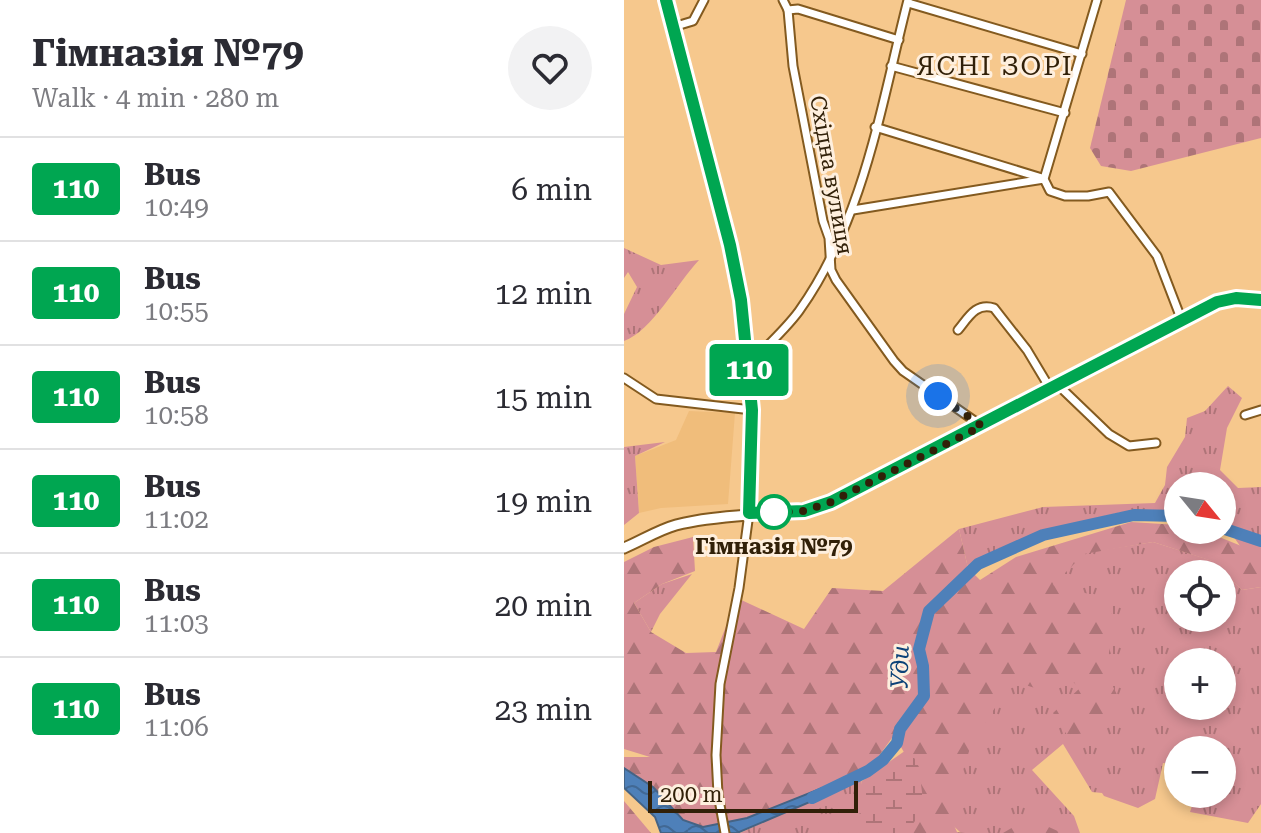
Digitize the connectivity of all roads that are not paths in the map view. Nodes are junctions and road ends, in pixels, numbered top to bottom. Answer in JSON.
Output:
{"nodes":[{"id":1,"x":666,"y":0,"type":"edge"},
{"id":2,"x":704,"y":0,"type":"edge"},
{"id":3,"x":783,"y":0,"type":"edge"},
{"id":4,"x":1097,"y":0,"type":"edge"},
{"id":5,"x":908,"y":2,"type":"edge"},
{"id":6,"x":788,"y":10,"type":"junction"},
{"id":7,"x":673,"y":27,"type":"junction"},
{"id":8,"x":899,"y":40,"type":"junction"},
{"id":9,"x":1082,"y":54,"type":"junction"},
{"id":10,"x":891,"y":66,"type":"junction"},
{"id":11,"x":1065,"y":113,"type":"junction"},
{"id":12,"x":875,"y":127,"type":"junction"},
{"id":13,"x":1044,"y":179,"type":"junction"},
{"id":14,"x":853,"y":210,"type":"junction"},
{"id":15,"x":829,"y":260,"type":"junction"},
{"id":16,"x":1261,"y":300,"type":"edge"},
{"id":17,"x":1182,"y":321,"type":"junction"},
{"id":18,"x":958,"y":330,"type":"dead end"},
{"id":19,"x":749,"y":364,"type":"junction"},
{"id":20,"x":624,"y":378,"type":"edge"},
{"id":21,"x":1055,"y":388,"type":"junction"},
{"id":22,"x":752,"y":410,"type":"junction"},
{"id":23,"x":1261,"y":410,"type":"edge"},
{"id":24,"x":1245,"y":415,"type":"dead end"},
{"id":25,"x":982,"y":426,"type":"junction"},
{"id":26,"x":1156,"y":443,"type":"dead end"},
{"id":27,"x":749,"y":513,"type":"junction"},
{"id":28,"x":624,"y":548,"type":"edge"},
{"id":29,"x":725,"y":833,"type":"edge"}],
"edges":[{"from":1,"to":7,"type":"main road"},
{"from":2,"to":7,"type":"street"},
{"from":3,"to":6,"type":"street"},
{"from":4,"to":9,"type":"street"},
{"from":5,"to":8,"type":"street"},
{"from":5,"to":9,"type":"street"},
{"from":6,"to":8,"type":"street"},
{"from":6,"to":15,"type":"street","name":"Східна вулиця"},
{"from":7,"to":19,"type":"main road"},
{"from":8,"to":10,"type":"street"},
{"from":9,"to":11,"type":"street"},
{"from":10,"to":11,"type":"street"},
{"from":10,"to":12,"type":"street"},
{"from":11,"to":13,"type":"street"},
{"from":12,"to":13,"type":"street"},
{"from":12,"to":14,"type":"street"},
{"from":13,"to":14,"type":"street"},
{"from":13,"to":17,"type":"street"},
{"from":14,"to":15,"type":"street"},
{"from":15,"to":19,"type":"street"},
{"from":15,"to":25,"type":"street","name":"Східна вулиця"},
{"from":16,"to":17,"type":"main road"},
{"from":17,"to":21,"type":"main road"},
{"from":18,"to":21,"type":"street"},
{"from":19,"to":22,"type":"main road"},
{"from":20,"to":22,"type":"street"},
{"from":21,"to":25,"type":"main road"},
{"from":21,"to":26,"type":"street"},
{"from":22,"to":27,"type":"main road"},
{"from":23,"to":24,"type":"street"},
{"from":25,"to":27,"type":"main road"},
{"from":27,"to":28,"type":"main road"},
{"from":27,"to":29,"type":"street"}]}
